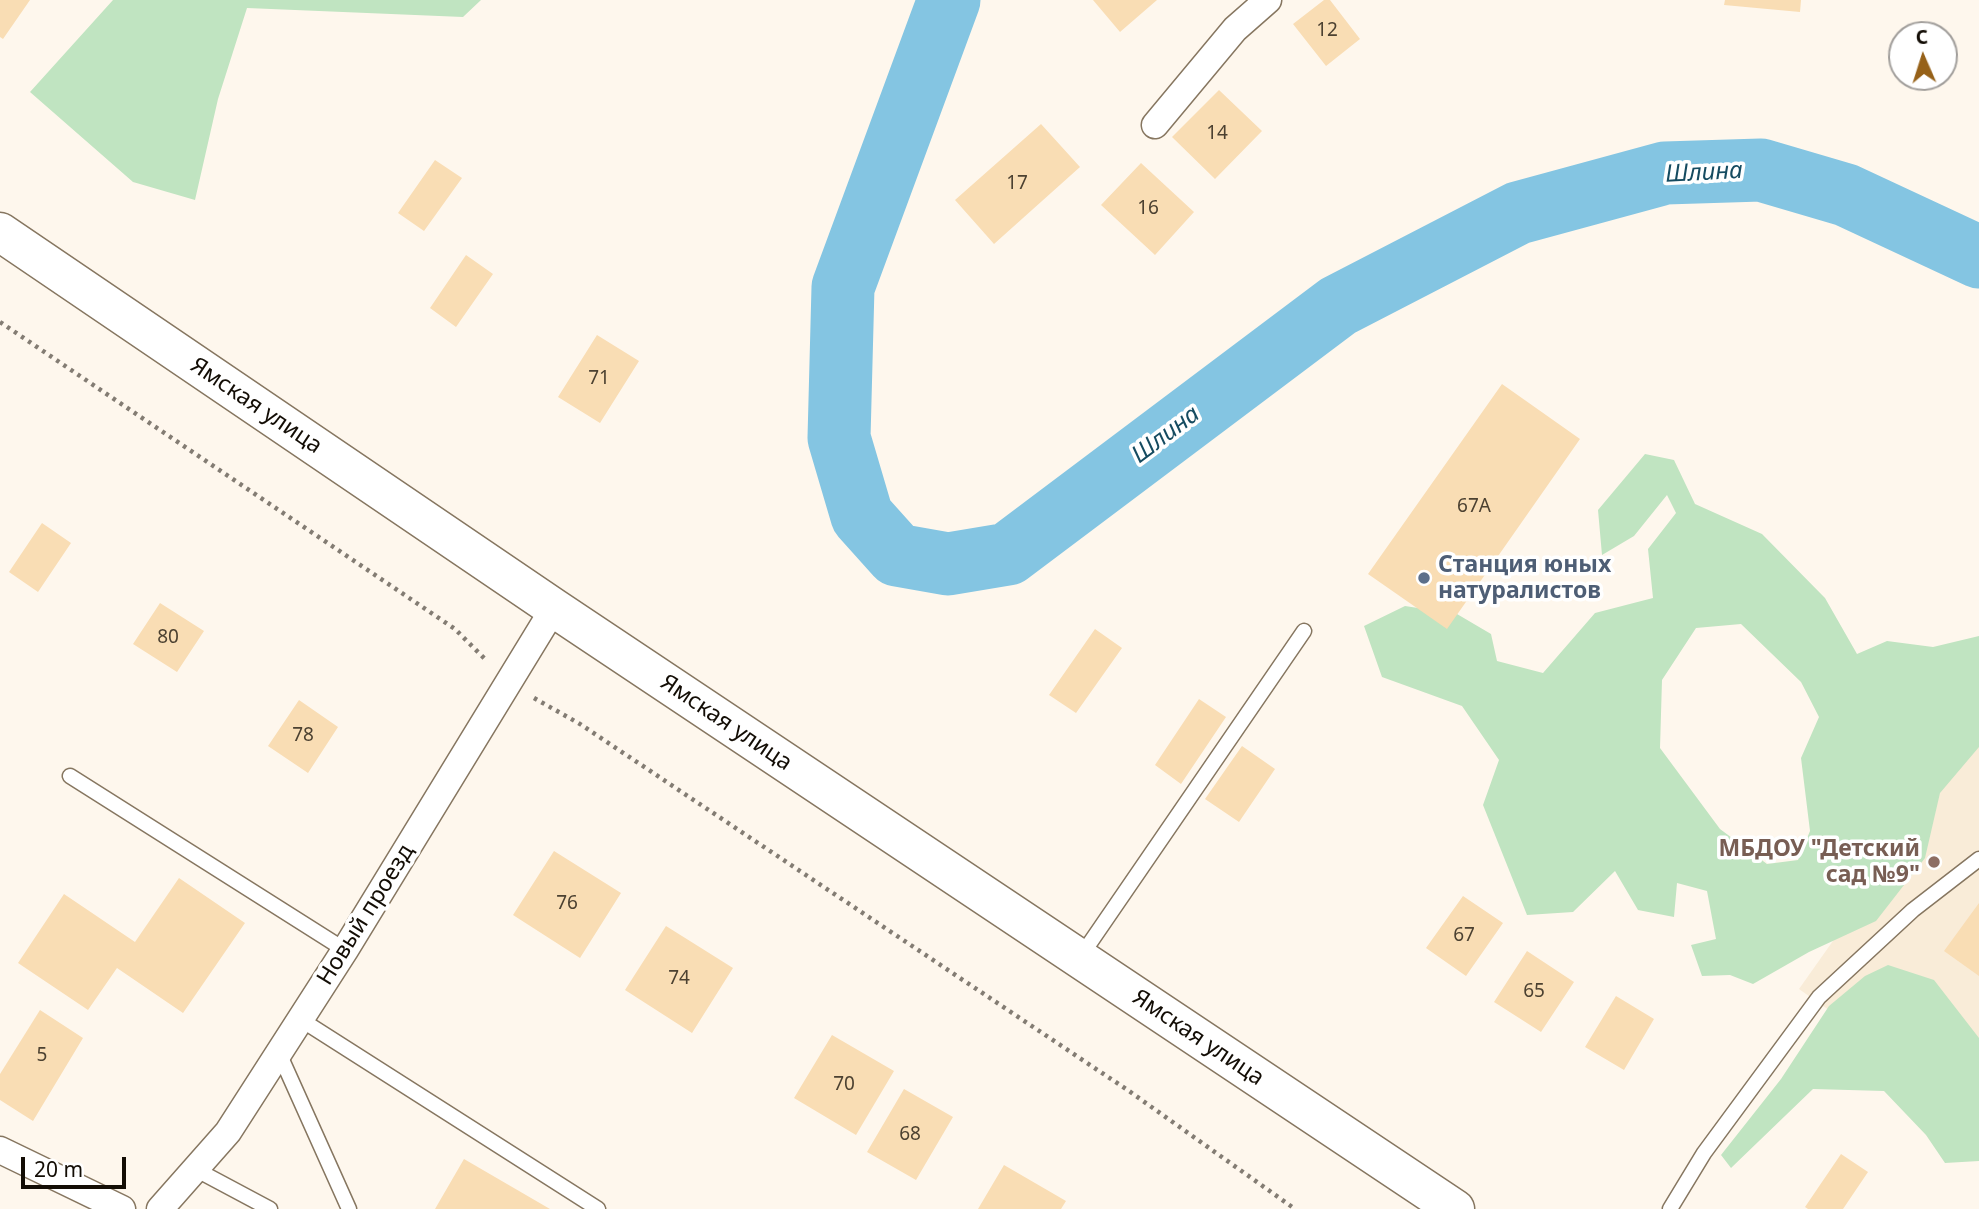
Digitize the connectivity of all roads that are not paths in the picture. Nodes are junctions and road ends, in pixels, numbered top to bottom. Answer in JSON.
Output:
{"nodes":[{"id":1,"x":1268,"y":0,"type":"edge"},
{"id":2,"x":1155,"y":125,"type":"dead end"},
{"id":3,"x":0,"y":232,"type":"edge"},
{"id":4,"x":554,"y":608,"type":"junction"},
{"id":5,"x":1304,"y":631,"type":"dead end"},
{"id":6,"x":71,"y":776,"type":"dead end"},
{"id":7,"x":1979,"y":859,"type":"edge"},
{"id":8,"x":345,"y":950,"type":"junction"},
{"id":9,"x":1080,"y":959,"type":"junction"},
{"id":10,"x":300,"y":1019,"type":"junction"},
{"id":11,"x":279,"y":1053,"type":"junction"},
{"id":12,"x":0,"y":1150,"type":"edge"},
{"id":13,"x":195,"y":1169,"type":"junction"},
{"id":14,"x":122,"y":1209,"type":"edge"},
{"id":15,"x":160,"y":1209,"type":"edge"},
{"id":16,"x":270,"y":1209,"type":"edge"},
{"id":17,"x":349,"y":1209,"type":"edge"},
{"id":18,"x":598,"y":1209,"type":"edge"},
{"id":19,"x":1455,"y":1209,"type":"edge"},
{"id":20,"x":1670,"y":1209,"type":"edge"}],
"edges":[{"from":1,"to":2,"type":"street"},
{"from":3,"to":4,"type":"highway","name":"Ямская улица"},
{"from":4,"to":8,"type":"street","name":"Новый проезд"},
{"from":4,"to":9,"type":"highway","name":"Ямская улица"},
{"from":5,"to":9,"type":"lane"},
{"from":6,"to":8,"type":"lane"},
{"from":7,"to":20,"type":"lane"},
{"from":8,"to":10,"type":"street","name":"Новый проезд"},
{"from":9,"to":19,"type":"highway","name":"Ямская улица"},
{"from":10,"to":11,"type":"street","name":"Новый проезд"},
{"from":10,"to":18,"type":"lane"},
{"from":11,"to":13,"type":"street","name":"Новый проезд"},
{"from":11,"to":17,"type":"lane"},
{"from":12,"to":14,"type":"street"},
{"from":13,"to":15,"type":"street","name":"Новый проезд"},
{"from":13,"to":16,"type":"lane"}]}
